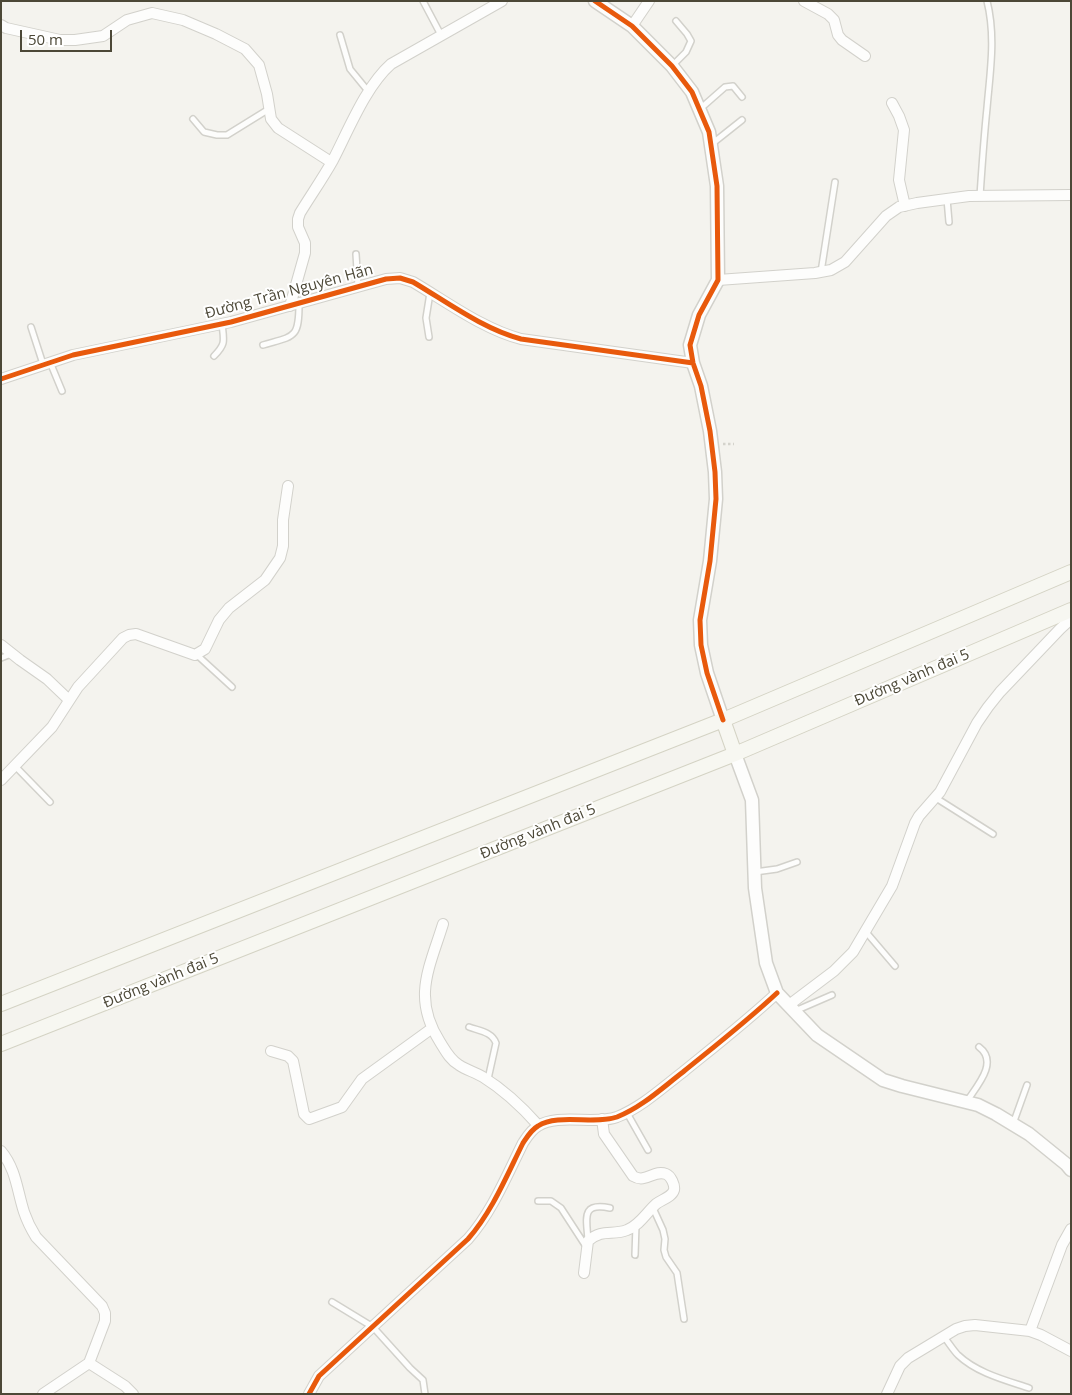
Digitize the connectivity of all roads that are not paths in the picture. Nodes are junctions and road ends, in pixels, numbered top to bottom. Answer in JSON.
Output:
{"nodes":[{"id":1,"x":423,"y":1,"type":"edge"},
{"id":2,"x":502,"y":1,"type":"edge"},
{"id":3,"x":595,"y":1,"type":"edge"},
{"id":4,"x":649,"y":1,"type":"edge"},
{"id":5,"x":804,"y":1,"type":"edge"},
{"id":6,"x":986,"y":1,"type":"edge"},
{"id":7,"x":676,"y":21,"type":"dead end"},
{"id":8,"x":1,"y":25,"type":"edge"},
{"id":9,"x":632,"y":26,"type":"junction"},
{"id":10,"x":340,"y":35,"type":"dead end"},
{"id":11,"x":442,"y":36,"type":"junction"},
{"id":12,"x":865,"y":56,"type":"dead end"},
{"id":13,"x":672,"y":66,"type":"junction"},
{"id":14,"x":369,"y":92,"type":"junction"},
{"id":15,"x":742,"y":97,"type":"dead end"},
{"id":16,"x":892,"y":103,"type":"dead end"},
{"id":17,"x":269,"y":108,"type":"junction"},
{"id":18,"x":700,"y":110,"type":"junction"},
{"id":19,"x":193,"y":119,"type":"dead end"},
{"id":20,"x":742,"y":120,"type":"dead end"},
{"id":21,"x":711,"y":145,"type":"junction"},
{"id":22,"x":331,"y":162,"type":"junction"},
{"id":23,"x":836,"y":182,"type":"dead end"},
{"id":24,"x":1071,"y":195,"type":"edge"},
{"id":25,"x":980,"y":196,"type":"junction"},
{"id":26,"x":946,"y":199,"type":"junction"},
{"id":27,"x":905,"y":206,"type":"junction"},
{"id":28,"x":949,"y":222,"type":"dead end"},
{"id":29,"x":356,"y":254,"type":"dead end"},
{"id":30,"x":821,"y":272,"type":"junction"},
{"id":31,"x":718,"y":280,"type":"junction"},
{"id":32,"x":358,"y":287,"type":"junction"},
{"id":33,"x":430,"y":292,"type":"junction"},
{"id":34,"x":294,"y":305,"type":"junction"},
{"id":35,"x":222,"y":324,"type":"junction"},
{"id":36,"x":31,"y":327,"type":"dead end"},
{"id":37,"x":430,"y":337,"type":"dead end"},
{"id":38,"x":263,"y":345,"type":"dead end"},
{"id":39,"x":214,"y":356,"type":"dead end"},
{"id":40,"x":46,"y":363,"type":"junction"},
{"id":41,"x":693,"y":363,"type":"junction"},
{"id":42,"x":1,"y":379,"type":"edge"},
{"id":43,"x":62,"y":391,"type":"dead end"},
{"id":44,"x":288,"y":486,"type":"dead end"},
{"id":45,"x":1071,"y":572,"type":"edge"},
{"id":46,"x":1071,"y":610,"type":"edge"},
{"id":47,"x":1071,"y":619,"type":"edge"},
{"id":48,"x":1,"y":645,"type":"edge"},
{"id":49,"x":11,"y":654,"type":"junction"},
{"id":50,"x":197,"y":654,"type":"junction"},
{"id":51,"x":1,"y":658,"type":"edge"},
{"id":52,"x":232,"y":687,"type":"dead end"},
{"id":53,"x":70,"y":700,"type":"junction"},
{"id":54,"x":723,"y":720,"type":"junction"},
{"id":55,"x":735,"y":754,"type":"junction"},
{"id":56,"x":15,"y":766,"type":"junction"},
{"id":57,"x":1,"y":780,"type":"edge"},
{"id":58,"x":936,"y":798,"type":"junction"},
{"id":59,"x":50,"y":802,"type":"dead end"},
{"id":60,"x":993,"y":834,"type":"dead end"},
{"id":61,"x":797,"y":862,"type":"dead end"},
{"id":62,"x":755,"y":873,"type":"junction"},
{"id":63,"x":443,"y":924,"type":"dead end"},
{"id":64,"x":865,"y":931,"type":"junction"},
{"id":65,"x":895,"y":966,"type":"dead end"},
{"id":66,"x":777,"y":993,"type":"junction"},
{"id":67,"x":832,"y":994,"type":"dead end"},
{"id":68,"x":1,"y":1004,"type":"edge"},
{"id":69,"x":792,"y":1008,"type":"junction"},
{"id":70,"x":469,"y":1027,"type":"dead end"},
{"id":71,"x":432,"y":1029,"type":"junction"},
{"id":72,"x":1,"y":1044,"type":"edge"},
{"id":73,"x":979,"y":1048,"type":"dead end"},
{"id":74,"x":271,"y":1051,"type":"dead end"},
{"id":75,"x":488,"y":1080,"type":"junction"},
{"id":76,"x":1027,"y":1085,"type":"dead end"},
{"id":77,"x":967,"y":1102,"type":"junction"},
{"id":78,"x":627,"y":1112,"type":"junction"},
{"id":79,"x":602,"y":1119,"type":"junction"},
{"id":80,"x":1013,"y":1124,"type":"junction"},
{"id":81,"x":538,"y":1125,"type":"junction"},
{"id":82,"x":1,"y":1150,"type":"edge"},
{"id":83,"x":648,"y":1150,"type":"dead end"},
{"id":84,"x":1071,"y":1170,"type":"edge"},
{"id":85,"x":538,"y":1200,"type":"dead end"},
{"id":86,"x":653,"y":1207,"type":"junction"},
{"id":87,"x":610,"y":1208,"type":"dead end"},
{"id":88,"x":636,"y":1224,"type":"junction"},
{"id":89,"x":1071,"y":1229,"type":"edge"},
{"id":90,"x":587,"y":1245,"type":"junction"},
{"id":91,"x":635,"y":1255,"type":"dead end"},
{"id":92,"x":584,"y":1273,"type":"dead end"},
{"id":93,"x":332,"y":1302,"type":"dead end"},
{"id":94,"x":684,"y":1320,"type":"dead end"},
{"id":95,"x":373,"y":1327,"type":"junction"},
{"id":96,"x":1030,"y":1331,"type":"junction"},
{"id":97,"x":944,"y":1336,"type":"junction"},
{"id":98,"x":1071,"y":1351,"type":"edge"},
{"id":99,"x":89,"y":1363,"type":"junction"},
{"id":100,"x":1028,"y":1388,"type":"dead end"},
{"id":101,"x":43,"y":1394,"type":"edge"},
{"id":102,"x":133,"y":1394,"type":"edge"},
{"id":103,"x":309,"y":1394,"type":"edge"},
{"id":104,"x":425,"y":1394,"type":"edge"},
{"id":105,"x":887,"y":1394,"type":"edge"}],
"edges":[{"from":1,"to":11,"type":"lane"},
{"from":2,"to":11,"type":"street"},
{"from":3,"to":9,"type":"street"},
{"from":4,"to":9,"type":"street"},
{"from":5,"to":12,"type":"street"},
{"from":6,"to":25,"type":"lane"},
{"from":7,"to":13,"type":"lane"},
{"from":8,"to":17,"type":"street"},
{"from":9,"to":13,"type":"street"},
{"from":10,"to":14,"type":"lane"},
{"from":11,"to":14,"type":"street"},
{"from":13,"to":18,"type":"street"},
{"from":14,"to":22,"type":"street"},
{"from":15,"to":18,"type":"lane"},
{"from":16,"to":27,"type":"street"},
{"from":17,"to":19,"type":"lane"},
{"from":17,"to":22,"type":"street"},
{"from":18,"to":21,"type":"street"},
{"from":20,"to":21,"type":"lane"},
{"from":21,"to":31,"type":"street"},
{"from":22,"to":34,"type":"street"},
{"from":23,"to":30,"type":"lane"},
{"from":24,"to":25,"type":"street"},
{"from":25,"to":26,"type":"street"},
{"from":26,"to":27,"type":"street"},
{"from":26,"to":28,"type":"lane"},
{"from":27,"to":30,"type":"street"},
{"from":29,"to":32,"type":"lane"},
{"from":30,"to":31,"type":"street"},
{"from":31,"to":41,"type":"street"},
{"from":32,"to":33,"type":"street","name":"Đường Trần Nguyên Hãn"},
{"from":32,"to":34,"type":"street","name":"Đường Trần Nguyên Hãn"},
{"from":33,"to":37,"type":"lane"},
{"from":33,"to":41,"type":"street","name":"Đường Trần Nguyên Hãn"},
{"from":34,"to":35,"type":"street","name":"Đường Trần Nguyên Hãn"},
{"from":34,"to":38,"type":"lane"},
{"from":35,"to":39,"type":"lane"},
{"from":35,"to":40,"type":"street","name":"Đường Trần Nguyên Hãn"},
{"from":36,"to":40,"type":"lane"},
{"from":40,"to":42,"type":"street","name":"Đường Trần Nguyên Hãn"},
{"from":40,"to":43,"type":"lane"},
{"from":41,"to":54,"type":"street"},
{"from":44,"to":50,"type":"street"},
{"from":45,"to":54,"type":"main road"},
{"from":46,"to":55,"type":"main road","name":"Đường vành đai 5"},
{"from":47,"to":58,"type":"street"},
{"from":48,"to":49,"type":"street"},
{"from":49,"to":51,"type":"lane"},
{"from":49,"to":53,"type":"street"},
{"from":50,"to":52,"type":"lane"},
{"from":50,"to":53,"type":"street"},
{"from":53,"to":56,"type":"street"},
{"from":54,"to":55,"type":"main road"},
{"from":54,"to":68,"type":"main road"},
{"from":55,"to":62,"type":"street"},
{"from":55,"to":72,"type":"main road","name":"Đường vành đai 5"},
{"from":56,"to":57,"type":"street"},
{"from":56,"to":59,"type":"lane"},
{"from":58,"to":60,"type":"lane"},
{"from":58,"to":64,"type":"street"},
{"from":61,"to":62,"type":"lane"},
{"from":62,"to":66,"type":"street"},
{"from":63,"to":71,"type":"street"},
{"from":64,"to":65,"type":"lane"},
{"from":64,"to":69,"type":"street"},
{"from":66,"to":69,"type":"street"},
{"from":66,"to":78,"type":"street"},
{"from":67,"to":69,"type":"lane"},
{"from":69,"to":77,"type":"street"},
{"from":70,"to":75,"type":"lane"},
{"from":71,"to":74,"type":"street"},
{"from":71,"to":75,"type":"street"},
{"from":73,"to":77,"type":"lane"},
{"from":75,"to":81,"type":"street"},
{"from":76,"to":80,"type":"lane"},
{"from":77,"to":80,"type":"street"},
{"from":78,"to":79,"type":"street"},
{"from":78,"to":83,"type":"lane"},
{"from":79,"to":81,"type":"street"},
{"from":79,"to":86,"type":"street"},
{"from":80,"to":84,"type":"street"},
{"from":81,"to":95,"type":"street"},
{"from":82,"to":99,"type":"street"},
{"from":85,"to":90,"type":"lane"},
{"from":86,"to":88,"type":"street"},
{"from":86,"to":94,"type":"lane"},
{"from":87,"to":90,"type":"lane"},
{"from":88,"to":90,"type":"street"},
{"from":88,"to":91,"type":"lane"},
{"from":89,"to":96,"type":"street"},
{"from":90,"to":92,"type":"street"},
{"from":93,"to":95,"type":"lane"},
{"from":95,"to":103,"type":"street"},
{"from":95,"to":104,"type":"lane"},
{"from":96,"to":97,"type":"street"},
{"from":96,"to":98,"type":"street"},
{"from":97,"to":100,"type":"lane"},
{"from":97,"to":105,"type":"street"},
{"from":99,"to":101,"type":"street"},
{"from":99,"to":102,"type":"street"}]}
